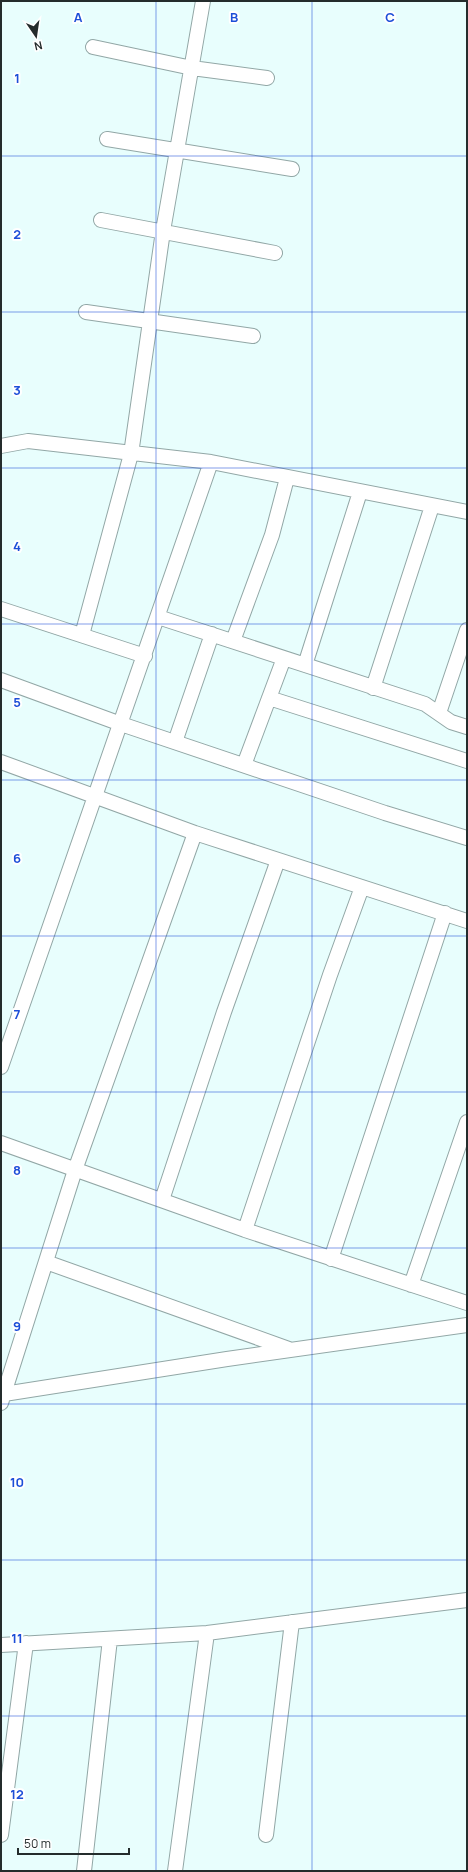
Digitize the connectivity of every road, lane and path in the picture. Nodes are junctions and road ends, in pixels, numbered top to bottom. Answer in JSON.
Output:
{"nodes":[{"id":1,"x":203,"y":1,"type":"edge"},
{"id":2,"x":93,"y":47,"type":"dead end"},
{"id":3,"x":192,"y":68,"type":"junction"},
{"id":4,"x":267,"y":78,"type":"dead end"},
{"id":5,"x":107,"y":139,"type":"dead end"},
{"id":6,"x":178,"y":150,"type":"junction"},
{"id":7,"x":292,"y":169,"type":"dead end"},
{"id":8,"x":101,"y":220,"type":"dead end"},
{"id":9,"x":163,"y":231,"type":"junction"},
{"id":10,"x":276,"y":253,"type":"dead end"},
{"id":11,"x":86,"y":312,"type":"dead end"},
{"id":12,"x":150,"y":322,"type":"junction"},
{"id":13,"x":253,"y":336,"type":"dead end"},
{"id":14,"x":1,"y":446,"type":"edge"},
{"id":15,"x":131,"y":454,"type":"junction"},
{"id":16,"x":211,"y":462,"type":"junction"},
{"id":17,"x":287,"y":478,"type":"junction"},
{"id":18,"x":360,"y":492,"type":"junction"},
{"id":19,"x":432,"y":506,"type":"junction"},
{"id":20,"x":467,"y":512,"type":"edge"},
{"id":21,"x":1,"y":609,"type":"edge"},
{"id":22,"x":158,"y":617,"type":"junction"},
{"id":23,"x":467,"y":630,"type":"edge"},
{"id":24,"x":212,"y":634,"type":"junction"},
{"id":25,"x":82,"y":635,"type":"junction"},
{"id":26,"x":233,"y":642,"type":"junction"},
{"id":27,"x":145,"y":656,"type":"junction"},
{"id":28,"x":284,"y":658,"type":"junction"},
{"id":29,"x":305,"y":665,"type":"junction"},
{"id":30,"x":1,"y":680,"type":"edge"},
{"id":31,"x":373,"y":688,"type":"junction"},
{"id":32,"x":269,"y":698,"type":"junction"},
{"id":33,"x":438,"y":713,"type":"junction"},
{"id":34,"x":121,"y":724,"type":"junction"},
{"id":35,"x":467,"y":727,"type":"edge"},
{"id":36,"x":175,"y":742,"type":"junction"},
{"id":37,"x":467,"y":761,"type":"edge"},
{"id":38,"x":1,"y":763,"type":"edge"},
{"id":39,"x":244,"y":765,"type":"junction"},
{"id":40,"x":96,"y":797,"type":"junction"},
{"id":41,"x":196,"y":833,"type":"junction"},
{"id":42,"x":467,"y":838,"type":"edge"},
{"id":43,"x":278,"y":860,"type":"junction"},
{"id":44,"x":362,"y":888,"type":"junction"},
{"id":45,"x":445,"y":913,"type":"junction"},
{"id":46,"x":467,"y":921,"type":"edge"},
{"id":47,"x":1,"y":1067,"type":"edge"},
{"id":48,"x":467,"y":1122,"type":"edge"},
{"id":49,"x":1,"y":1143,"type":"edge"},
{"id":50,"x":75,"y":1170,"type":"junction"},
{"id":51,"x":162,"y":1200,"type":"junction"},
{"id":52,"x":245,"y":1230,"type":"junction"},
{"id":53,"x":331,"y":1259,"type":"junction"},
{"id":54,"x":46,"y":1262,"type":"junction"},
{"id":55,"x":411,"y":1285,"type":"junction"},
{"id":56,"x":467,"y":1303,"type":"edge"},
{"id":57,"x":467,"y":1325,"type":"edge"},
{"id":58,"x":291,"y":1350,"type":"junction"},
{"id":59,"x":2,"y":1398,"type":"edge"},
{"id":60,"x":467,"y":1600,"type":"edge"},
{"id":61,"x":292,"y":1622,"type":"junction"},
{"id":62,"x":207,"y":1633,"type":"junction"},
{"id":63,"x":110,"y":1639,"type":"junction"},
{"id":64,"x":26,"y":1643,"type":"junction"},
{"id":65,"x":1,"y":1644,"type":"edge"},
{"id":66,"x":1,"y":1835,"type":"edge"},
{"id":67,"x":266,"y":1835,"type":"dead end"},
{"id":68,"x":84,"y":1871,"type":"edge"},
{"id":69,"x":175,"y":1871,"type":"edge"}],
"edges":[{"from":1,"to":3,"type":"street"},
{"from":2,"to":3,"type":"street"},
{"from":3,"to":4,"type":"street"},
{"from":3,"to":6,"type":"street"},
{"from":5,"to":6,"type":"street"},
{"from":6,"to":7,"type":"street"},
{"from":6,"to":9,"type":"street"},
{"from":8,"to":9,"type":"street"},
{"from":9,"to":10,"type":"street"},
{"from":9,"to":12,"type":"street"},
{"from":11,"to":12,"type":"street"},
{"from":12,"to":13,"type":"street"},
{"from":12,"to":15,"type":"street"},
{"from":14,"to":15,"type":"street"},
{"from":15,"to":16,"type":"street"},
{"from":15,"to":25,"type":"street"},
{"from":16,"to":17,"type":"street"},
{"from":16,"to":22,"type":"street"},
{"from":17,"to":18,"type":"street"},
{"from":17,"to":26,"type":"street"},
{"from":18,"to":19,"type":"street"},
{"from":18,"to":29,"type":"street"},
{"from":19,"to":20,"type":"street"},
{"from":19,"to":31,"type":"street"},
{"from":21,"to":25,"type":"street"},
{"from":22,"to":24,"type":"street"},
{"from":22,"to":27,"type":"street"},
{"from":23,"to":33,"type":"street"},
{"from":24,"to":26,"type":"street"},
{"from":24,"to":36,"type":"street"},
{"from":25,"to":27,"type":"street"},
{"from":26,"to":28,"type":"street"},
{"from":27,"to":34,"type":"street"},
{"from":28,"to":29,"type":"street"},
{"from":28,"to":32,"type":"street"},
{"from":29,"to":31,"type":"street"},
{"from":30,"to":34,"type":"street"},
{"from":31,"to":33,"type":"street"},
{"from":32,"to":37,"type":"street"},
{"from":32,"to":39,"type":"street"},
{"from":33,"to":35,"type":"street"},
{"from":34,"to":36,"type":"street"},
{"from":34,"to":40,"type":"street"},
{"from":36,"to":39,"type":"street"},
{"from":38,"to":40,"type":"street"},
{"from":39,"to":42,"type":"street"},
{"from":40,"to":41,"type":"street"},
{"from":40,"to":47,"type":"street"},
{"from":41,"to":43,"type":"street"},
{"from":41,"to":50,"type":"street"},
{"from":43,"to":44,"type":"street"},
{"from":43,"to":51,"type":"street"},
{"from":44,"to":45,"type":"street"},
{"from":44,"to":52,"type":"street"},
{"from":45,"to":46,"type":"street"},
{"from":45,"to":53,"type":"street"},
{"from":48,"to":55,"type":"street"},
{"from":49,"to":50,"type":"street"},
{"from":50,"to":51,"type":"street"},
{"from":50,"to":54,"type":"street"},
{"from":51,"to":52,"type":"street"},
{"from":52,"to":53,"type":"street"},
{"from":53,"to":55,"type":"street"},
{"from":54,"to":58,"type":"street"},
{"from":54,"to":59,"type":"street"},
{"from":55,"to":56,"type":"street"},
{"from":57,"to":58,"type":"street"},
{"from":58,"to":59,"type":"street"},
{"from":60,"to":61,"type":"street"},
{"from":61,"to":62,"type":"street"},
{"from":61,"to":67,"type":"street"},
{"from":62,"to":63,"type":"street"},
{"from":62,"to":69,"type":"street"},
{"from":63,"to":64,"type":"street"},
{"from":63,"to":68,"type":"street"},
{"from":64,"to":65,"type":"street"},
{"from":64,"to":66,"type":"street"}]}
